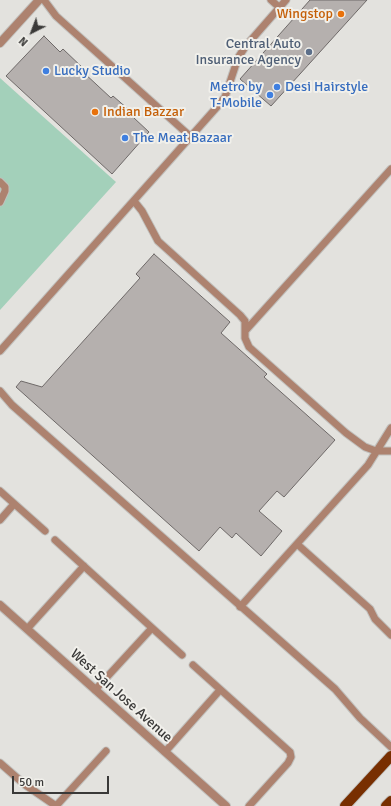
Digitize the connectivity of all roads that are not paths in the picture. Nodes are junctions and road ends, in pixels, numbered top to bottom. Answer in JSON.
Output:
{"nodes":[{"id":1,"x":39,"y":0,"type":"edge"},
{"id":2,"x":44,"y":0,"type":"edge"},
{"id":3,"x":271,"y":0,"type":"edge"},
{"id":4,"x":286,"y":0,"type":"edge"},
{"id":5,"x":280,"y":8,"type":"junction"},
{"id":6,"x":0,"y":42,"type":"edge"},
{"id":7,"x":191,"y":137,"type":"junction"},
{"id":8,"x":391,"y":169,"type":"edge"},
{"id":9,"x":0,"y":182,"type":"edge"},
{"id":10,"x":134,"y":201,"type":"junction"},
{"id":11,"x":0,"y":202,"type":"edge"},
{"id":12,"x":246,"y":330,"type":"junction"},
{"id":13,"x":0,"y":351,"type":"edge"},
{"id":14,"x":0,"y":391,"type":"edge"},
{"id":15,"x":391,"y":428,"type":"edge"},
{"id":16,"x":376,"y":451,"type":"junction"},
{"id":17,"x":391,"y":451,"type":"edge"},
{"id":18,"x":0,"y":491,"type":"edge"},
{"id":19,"x":14,"y":504,"type":"junction"},
{"id":20,"x":0,"y":520,"type":"edge"},
{"id":21,"x":45,"y":531,"type":"dead end"},
{"id":22,"x":55,"y":540,"type":"dead end"},
{"id":23,"x":298,"y":544,"type":"junction"},
{"id":24,"x":84,"y":566,"type":"junction"},
{"id":25,"x":0,"y":605,"type":"edge"},
{"id":26,"x":240,"y":607,"type":"junction"},
{"id":27,"x":152,"y":628,"type":"junction"},
{"id":28,"x":27,"y":629,"type":"junction"},
{"id":29,"x":391,"y":635,"type":"edge"},
{"id":30,"x":182,"y":655,"type":"dead end"},
{"id":31,"x":193,"y":665,"type":"dead end"},
{"id":32,"x":95,"y":690,"type":"junction"},
{"id":33,"x":220,"y":690,"type":"junction"},
{"id":34,"x":391,"y":747,"type":"edge"},
{"id":35,"x":106,"y":751,"type":"dead end"},
{"id":36,"x":166,"y":752,"type":"junction"},
{"id":37,"x":391,"y":756,"type":"edge"},
{"id":38,"x":0,"y":763,"type":"edge"},
{"id":39,"x":391,"y":801,"type":"edge"},
{"id":40,"x":56,"y":806,"type":"edge"},
{"id":41,"x":226,"y":806,"type":"edge"},
{"id":42,"x":249,"y":806,"type":"edge"},
{"id":43,"x":345,"y":806,"type":"edge"},
{"id":44,"x":386,"y":806,"type":"edge"}],
"edges":[{"from":1,"to":6,"type":"street"},
{"from":2,"to":7,"type":"lane"},
{"from":3,"to":5,"type":"lane"},
{"from":4,"to":5,"type":"lane"},
{"from":5,"to":7,"type":"lane"},
{"from":7,"to":10,"type":"lane"},
{"from":8,"to":12,"type":"lane"},
{"from":9,"to":11,"type":"lane"},
{"from":10,"to":12,"type":"lane"},
{"from":10,"to":13,"type":"lane"},
{"from":12,"to":16,"type":"lane"},
{"from":14,"to":26,"type":"lane"},
{"from":15,"to":16,"type":"lane"},
{"from":16,"to":17,"type":"lane"},
{"from":16,"to":23,"type":"lane"},
{"from":18,"to":19,"type":"lane"},
{"from":19,"to":20,"type":"lane"},
{"from":19,"to":21,"type":"lane"},
{"from":22,"to":24,"type":"lane"},
{"from":23,"to":26,"type":"lane"},
{"from":23,"to":29,"type":"lane"},
{"from":24,"to":27,"type":"lane"},
{"from":24,"to":28,"type":"lane"},
{"from":25,"to":28,"type":"street","name":"West San Jose Avenue"},
{"from":26,"to":34,"type":"lane"},
{"from":27,"to":30,"type":"lane"},
{"from":27,"to":32,"type":"lane"},
{"from":28,"to":32,"type":"street","name":"West San Jose Avenue"},
{"from":31,"to":33,"type":"lane"},
{"from":32,"to":36,"type":"street","name":"West San Jose Avenue"},
{"from":33,"to":36,"type":"lane"},
{"from":33,"to":42,"type":"lane"},
{"from":35,"to":40,"type":"lane"},
{"from":36,"to":41,"type":"street","name":"West San Jose Avenue"},
{"from":37,"to":43,"type":"main road"},
{"from":38,"to":40,"type":"lane"},
{"from":39,"to":44,"type":"main road"}]}
